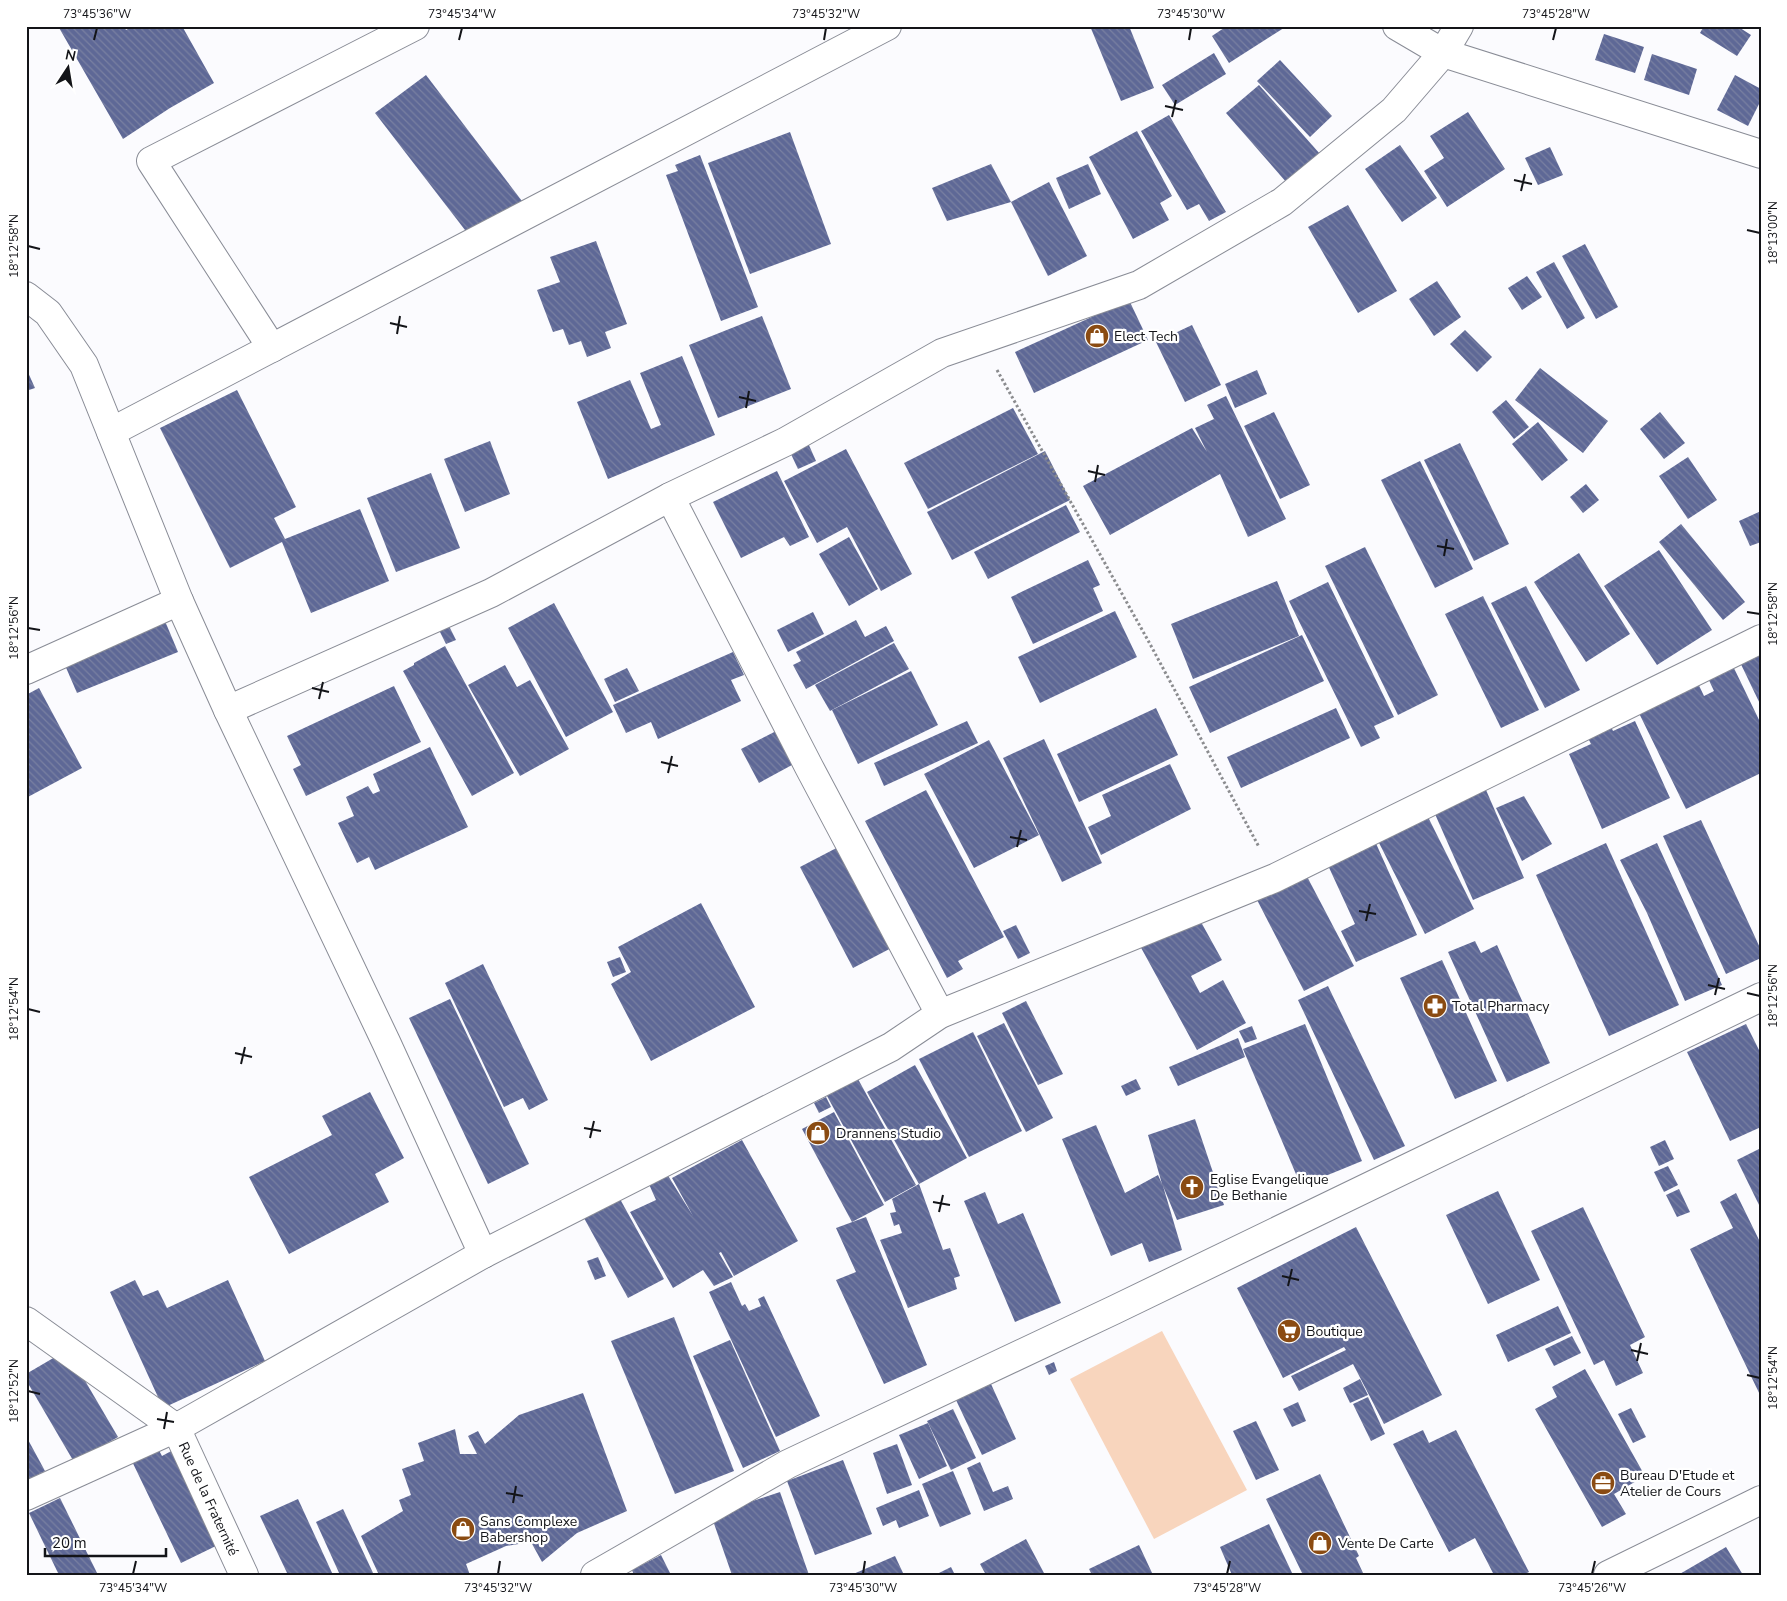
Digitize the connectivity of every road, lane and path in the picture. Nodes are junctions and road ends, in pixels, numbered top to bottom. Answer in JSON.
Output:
{"nodes":[{"id":1,"x":415,"y":26,"type":"edge"},
{"id":2,"x":887,"y":26,"type":"edge"},
{"id":3,"x":1397,"y":26,"type":"edge"},
{"id":4,"x":1459,"y":26,"type":"edge"},
{"id":5,"x":1443,"y":53,"type":"junction"},
{"id":6,"x":1761,"y":154,"type":"edge"},
{"id":7,"x":26,"y":296,"type":"edge"},
{"id":8,"x":982,"y":338,"type":"junction"},
{"id":9,"x":272,"y":348,"type":"junction"},
{"id":10,"x":111,"y":432,"type":"junction"},
{"id":11,"x":670,"y":497,"type":"junction"},
{"id":12,"x":179,"y":601,"type":"junction"},
{"id":13,"x":1761,"y":639,"type":"edge"},
{"id":14,"x":26,"y":670,"type":"edge"},
{"id":15,"x":228,"y":710,"type":"junction"},
{"id":16,"x":1275,"y":878,"type":"junction"},
{"id":17,"x":1761,"y":997,"type":"edge"},
{"id":18,"x":940,"y":1014,"type":"junction"},
{"id":19,"x":483,"y":1254,"type":"junction"},
{"id":20,"x":26,"y":1320,"type":"edge"},
{"id":21,"x":176,"y":1428,"type":"junction"},
{"id":22,"x":26,"y":1496,"type":"edge"},
{"id":23,"x":1761,"y":1500,"type":"edge"},
{"id":24,"x":244,"y":1575,"type":"edge"},
{"id":25,"x":595,"y":1575,"type":"edge"},
{"id":26,"x":1608,"y":1575,"type":"edge"}],
"edges":[{"from":1,"to":9,"type":"street"},
{"from":2,"to":9,"type":"street"},
{"from":3,"to":5,"type":"street"},
{"from":4,"to":5,"type":"street"},
{"from":5,"to":6,"type":"street"},
{"from":5,"to":8,"type":"street"},
{"from":7,"to":10,"type":"street"},
{"from":8,"to":11,"type":"street"},
{"from":8,"to":16,"type":"path"},
{"from":9,"to":10,"type":"street"},
{"from":10,"to":12,"type":"street"},
{"from":11,"to":15,"type":"street"},
{"from":11,"to":18,"type":"street"},
{"from":12,"to":14,"type":"street"},
{"from":12,"to":15,"type":"street"},
{"from":13,"to":16,"type":"street"},
{"from":15,"to":19,"type":"street"},
{"from":16,"to":18,"type":"street"},
{"from":17,"to":25,"type":"street"},
{"from":18,"to":19,"type":"street"},
{"from":19,"to":21,"type":"street"},
{"from":20,"to":21,"type":"street","name":"Rue de la Fraternité"},
{"from":21,"to":22,"type":"street"},
{"from":21,"to":24,"type":"street","name":"Rue de la Fraternité"},
{"from":23,"to":26,"type":"street"}]}
